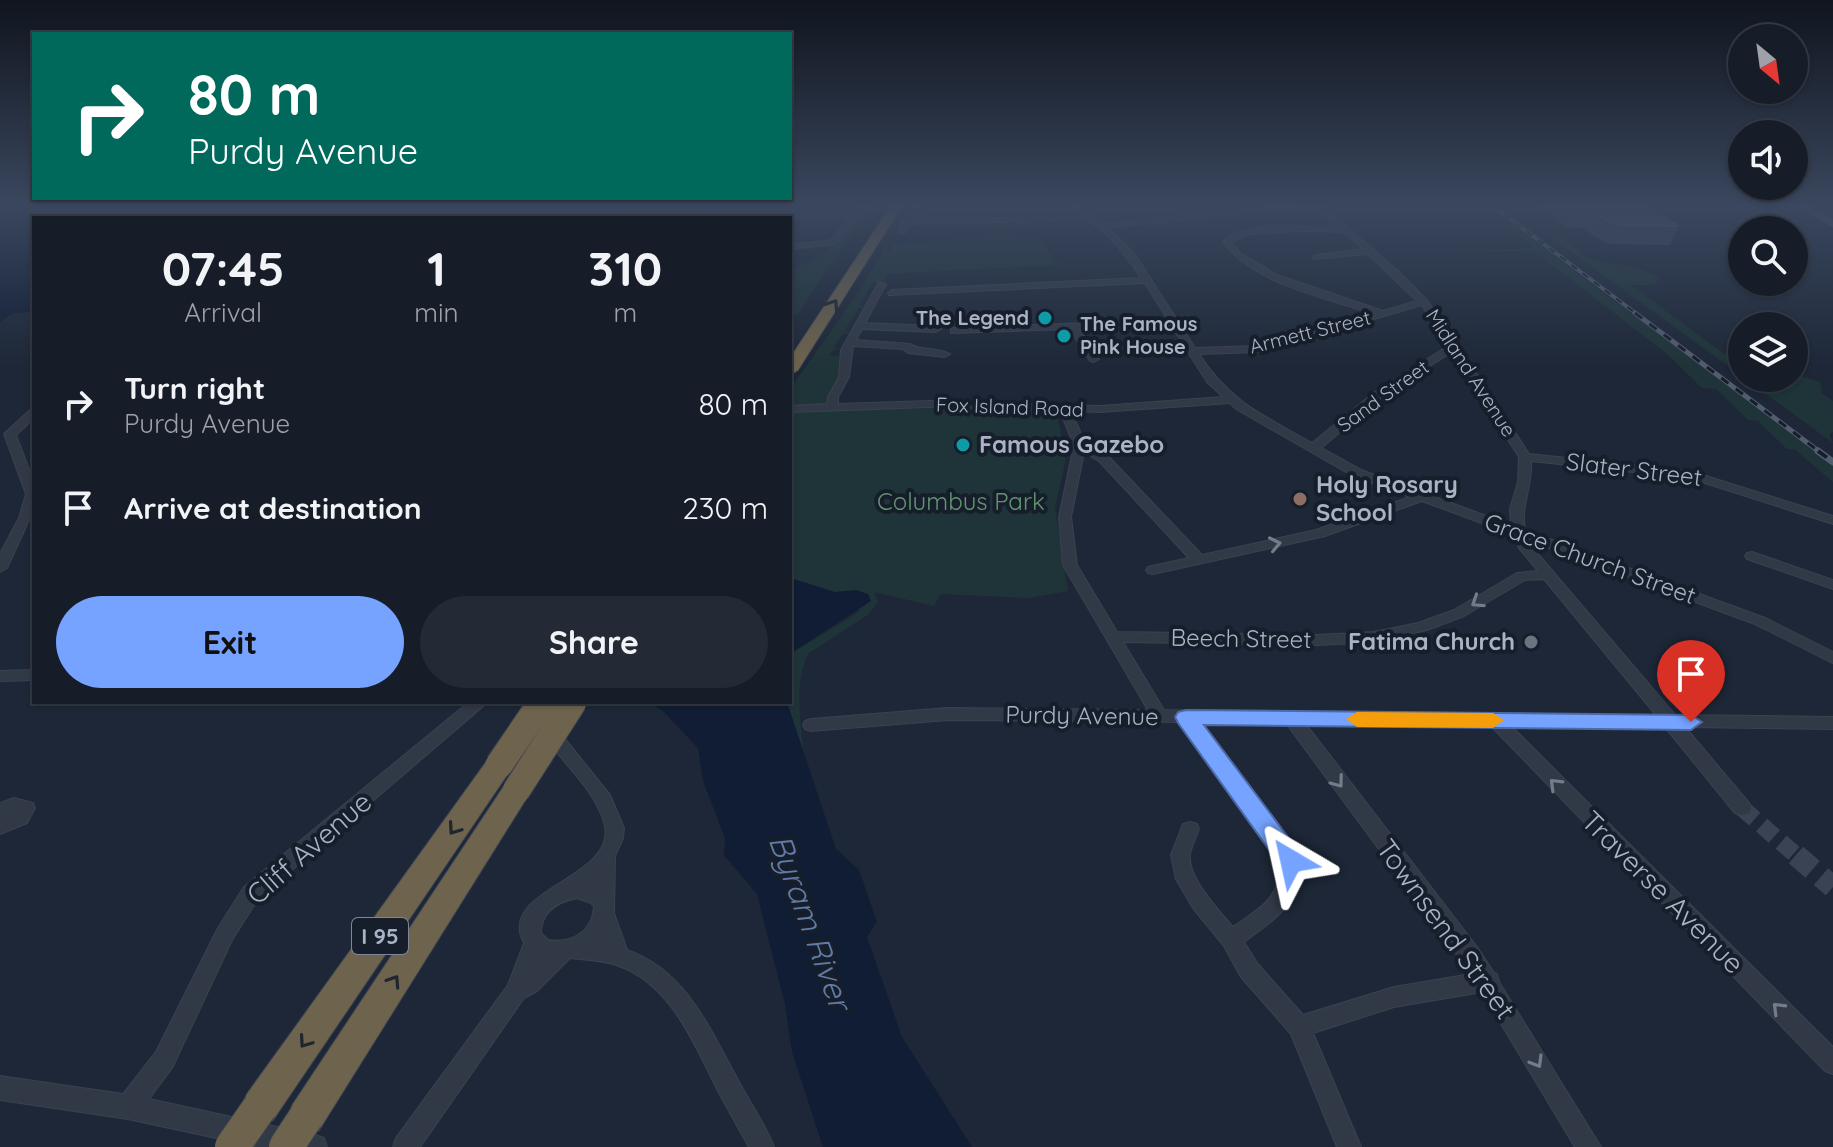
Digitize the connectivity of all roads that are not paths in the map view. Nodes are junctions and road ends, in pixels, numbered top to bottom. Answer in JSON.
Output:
{"nodes":[{"id":1,"x":847,"y":260,"type":"edge"},
{"id":2,"x":862,"y":260,"type":"edge"},
{"id":3,"x":1133,"y":260,"type":"edge"},
{"id":4,"x":1248,"y":260,"type":"edge"},
{"id":5,"x":1379,"y":260,"type":"edge"},
{"id":6,"x":1148,"y":280,"type":"junction"},
{"id":7,"x":882,"y":284,"type":"dead end"},
{"id":8,"x":892,"y":293,"type":"dead end"},
{"id":9,"x":1424,"y":302,"type":"junction"},
{"id":10,"x":1383,"y":314,"type":"junction"},
{"id":11,"x":1175,"y":322,"type":"junction"},
{"id":12,"x":859,"y":326,"type":"junction"},
{"id":13,"x":1073,"y":326,"type":"junction"},
{"id":14,"x":917,"y":328,"type":"junction"},
{"id":15,"x":936,"y":329,"type":"dead end"},
{"id":16,"x":954,"y":331,"type":"dead end"},
{"id":17,"x":792,"y":339,"type":"edge"},
{"id":18,"x":850,"y":343,"type":"junction"},
{"id":19,"x":1456,"y":345,"type":"junction"},
{"id":20,"x":908,"y":350,"type":"junction"},
{"id":21,"x":1194,"y":351,"type":"junction"},
{"id":22,"x":945,"y":354,"type":"dead end"},
{"id":23,"x":1094,"y":359,"type":"dead end"},
{"id":24,"x":792,"y":367,"type":"edge"},
{"id":25,"x":1230,"y":400,"type":"junction"},
{"id":26,"x":832,"y":408,"type":"junction"},
{"id":27,"x":1064,"y":408,"type":"junction"},
{"id":28,"x":792,"y":409,"type":"edge"},
{"id":29,"x":32,"y":414,"type":"edge"},
{"id":30,"x":1080,"y":445,"type":"junction"},
{"id":31,"x":1312,"y":449,"type":"junction"},
{"id":32,"x":1525,"y":457,"type":"junction"},
{"id":33,"x":32,"y":494,"type":"edge"},
{"id":34,"x":32,"y":494,"type":"edge"},
{"id":35,"x":1419,"y":498,"type":"junction"},
{"id":36,"x":1833,"y":520,"type":"edge"},
{"id":37,"x":1519,"y":534,"type":"junction"},
{"id":38,"x":1752,"y":556,"type":"dead end"},
{"id":39,"x":1198,"y":559,"type":"junction"},
{"id":40,"x":0,"y":568,"type":"edge"},
{"id":41,"x":1153,"y":570,"type":"dead end"},
{"id":42,"x":1548,"y":575,"type":"junction"},
{"id":43,"x":1833,"y":585,"type":"edge"},
{"id":44,"x":1112,"y":637,"type":"junction"},
{"id":45,"x":1833,"y":658,"type":"edge"},
{"id":46,"x":32,"y":675,"type":"edge"},
{"id":47,"x":0,"y":676,"type":"edge"},
{"id":48,"x":478,"y":704,"type":"edge"},
{"id":49,"x":527,"y":704,"type":"edge"},
{"id":50,"x":541,"y":704,"type":"edge"},
{"id":51,"x":571,"y":704,"type":"edge"},
{"id":52,"x":1160,"y":717,"type":"junction"},
{"id":53,"x":1186,"y":717,"type":"junction"},
{"id":54,"x":1292,"y":719,"type":"junction"},
{"id":55,"x":1495,"y":720,"type":"junction"},
{"id":56,"x":1672,"y":722,"type":"junction"},
{"id":57,"x":1833,"y":723,"type":"edge"},
{"id":58,"x":811,"y":725,"type":"dead end"},
{"id":59,"x":507,"y":778,"type":"junction"},
{"id":60,"x":1742,"y":808,"type":"tunnel mouth"},
{"id":61,"x":0,"y":811,"type":"edge"},
{"id":62,"x":0,"y":827,"type":"edge"},
{"id":63,"x":1190,"y":829,"type":"dead end"},
{"id":64,"x":606,"y":856,"type":"junction"},
{"id":65,"x":564,"y":892,"type":"junction"},
{"id":66,"x":604,"y":910,"type":"junction"},
{"id":67,"x":1231,"y":940,"type":"junction"},
{"id":68,"x":535,"y":943,"type":"junction"},
{"id":69,"x":566,"y":950,"type":"junction"},
{"id":70,"x":619,"y":956,"type":"junction"},
{"id":71,"x":1489,"y":981,"type":"junction"},
{"id":72,"x":516,"y":991,"type":"junction"},
{"id":73,"x":1299,"y":1027,"type":"junction"},
{"id":74,"x":1833,"y":1063,"type":"edge"},
{"id":75,"x":0,"y":1088,"type":"edge"},
{"id":76,"x":128,"y":1107,"type":"junction"},
{"id":77,"x":302,"y":1137,"type":"edge"},
{"id":78,"x":232,"y":1147,"type":"edge"},
{"id":79,"x":405,"y":1147,"type":"edge"},
{"id":80,"x":762,"y":1147,"type":"edge"},
{"id":81,"x":1349,"y":1147,"type":"edge"},
{"id":82,"x":1589,"y":1147,"type":"edge"}],
"edges":[{"from":1,"to":17,"type":"highway"},
{"from":24,"to":2,"type":"highway","one_way":true},
{"from":3,"to":6,"type":"street","name":"Grace Church Street"},
{"from":4,"to":10,"type":"street"},
{"from":5,"to":9,"type":"street","name":"Midland Avenue"},
{"from":6,"to":8,"type":"street"},
{"from":6,"to":11,"type":"street","name":"Grace Church Street"},
{"from":7,"to":12,"type":"street"},
{"from":9,"to":10,"type":"street","name":"Armett Street"},
{"from":9,"to":19,"type":"street","name":"Midland Avenue"},
{"from":10,"to":21,"type":"street","name":"Armett Street"},
{"from":11,"to":13,"type":"street"},
{"from":11,"to":21,"type":"street","name":"Grace Church Street"},
{"from":12,"to":14,"type":"street"},
{"from":12,"to":18,"type":"street"},
{"from":13,"to":16,"type":"street"},
{"from":13,"to":23,"type":"street"},
{"from":14,"to":15,"type":"street"},
{"from":14,"to":20,"type":"street"},
{"from":18,"to":20,"type":"street"},
{"from":18,"to":26,"type":"street"},
{"from":19,"to":31,"type":"street","name":"Sand Street"},
{"from":19,"to":32,"type":"street","name":"Midland Avenue"},
{"from":20,"to":22,"type":"street"},
{"from":21,"to":25,"type":"street","name":"Grace Church Street"},
{"from":25,"to":27,"type":"street","name":"Fox Island Road"},
{"from":25,"to":31,"type":"street","name":"Grace Church Street"},
{"from":26,"to":27,"type":"street","name":"Fox Island Road"},
{"from":26,"to":28,"type":"street","name":"Fox Island Road"},
{"from":27,"to":30,"type":"street"},
{"from":29,"to":34,"type":"street"},
{"from":30,"to":39,"type":"street"},
{"from":30,"to":44,"type":"street"},
{"from":31,"to":35,"type":"street","name":"Grace Church Street"},
{"from":32,"to":36,"type":"street","name":"Slater Street"},
{"from":32,"to":37,"type":"street","name":"Midland Avenue"},
{"from":33,"to":40,"type":"street"},
{"from":35,"to":37,"type":"street","name":"Grace Church Street"},
{"from":39,"to":35,"type":"street","one_way":true},
{"from":37,"to":42,"type":"street"},
{"from":37,"to":45,"type":"street","name":"Grace Church Street"},
{"from":38,"to":43,"type":"street"},
{"from":39,"to":41,"type":"street"},
{"from":42,"to":44,"type":"street","name":"Beech Street","one_way":true},
{"from":42,"to":56,"type":"street"},
{"from":44,"to":52,"type":"street"},
{"from":46,"to":47,"type":"street"},
{"from":48,"to":76,"type":"street","name":"Cliff Avenue"},
{"from":49,"to":64,"type":"street"},
{"from":50,"to":59,"type":"highway","number":"I 95","bridge":true},
{"from":51,"to":59,"type":"highway","number":"I 95","bridge":true},
{"from":52,"to":53,"type":"street","name":"Purdy Avenue"},
{"from":52,"to":58,"type":"street","name":"Purdy Avenue"},
{"from":53,"to":54,"type":"street","name":"Purdy Avenue"},
{"from":53,"to":67,"type":"street"},
{"from":54,"to":55,"type":"street","name":"Purdy Avenue"},
{"from":54,"to":71,"type":"street","name":"Townsend Street","one_way":true},
{"from":55,"to":56,"type":"street","name":"Purdy Avenue"},
{"from":74,"to":55,"type":"street","name":"Traverse Avenue","one_way":true},
{"from":56,"to":57,"type":"street","name":"Purdy Avenue"},
{"from":56,"to":60,"type":"street"},
{"from":77,"to":59,"type":"highway","number":"I 95","one_way":true},
{"from":59,"to":78,"type":"highway","number":"I 95","one_way":true,"bridge":true},
{"from":61,"to":62,"type":"street"},
{"from":63,"to":67,"type":"street"},
{"from":64,"to":65,"type":"street"},
{"from":64,"to":66,"type":"street"},
{"from":65,"to":66,"type":"street"},
{"from":65,"to":68,"type":"street"},
{"from":66,"to":69,"type":"street"},
{"from":66,"to":70,"type":"street"},
{"from":67,"to":73,"type":"street"},
{"from":68,"to":69,"type":"street"},
{"from":68,"to":72,"type":"street"},
{"from":69,"to":70,"type":"street"},
{"from":69,"to":72,"type":"street"},
{"from":70,"to":80,"type":"street"},
{"from":71,"to":73,"type":"street"},
{"from":71,"to":82,"type":"street","name":"Townsend Street","one_way":true},
{"from":72,"to":79,"type":"street"},
{"from":73,"to":81,"type":"street"},
{"from":75,"to":76,"type":"street"},
{"from":76,"to":77,"type":"street"}]}
